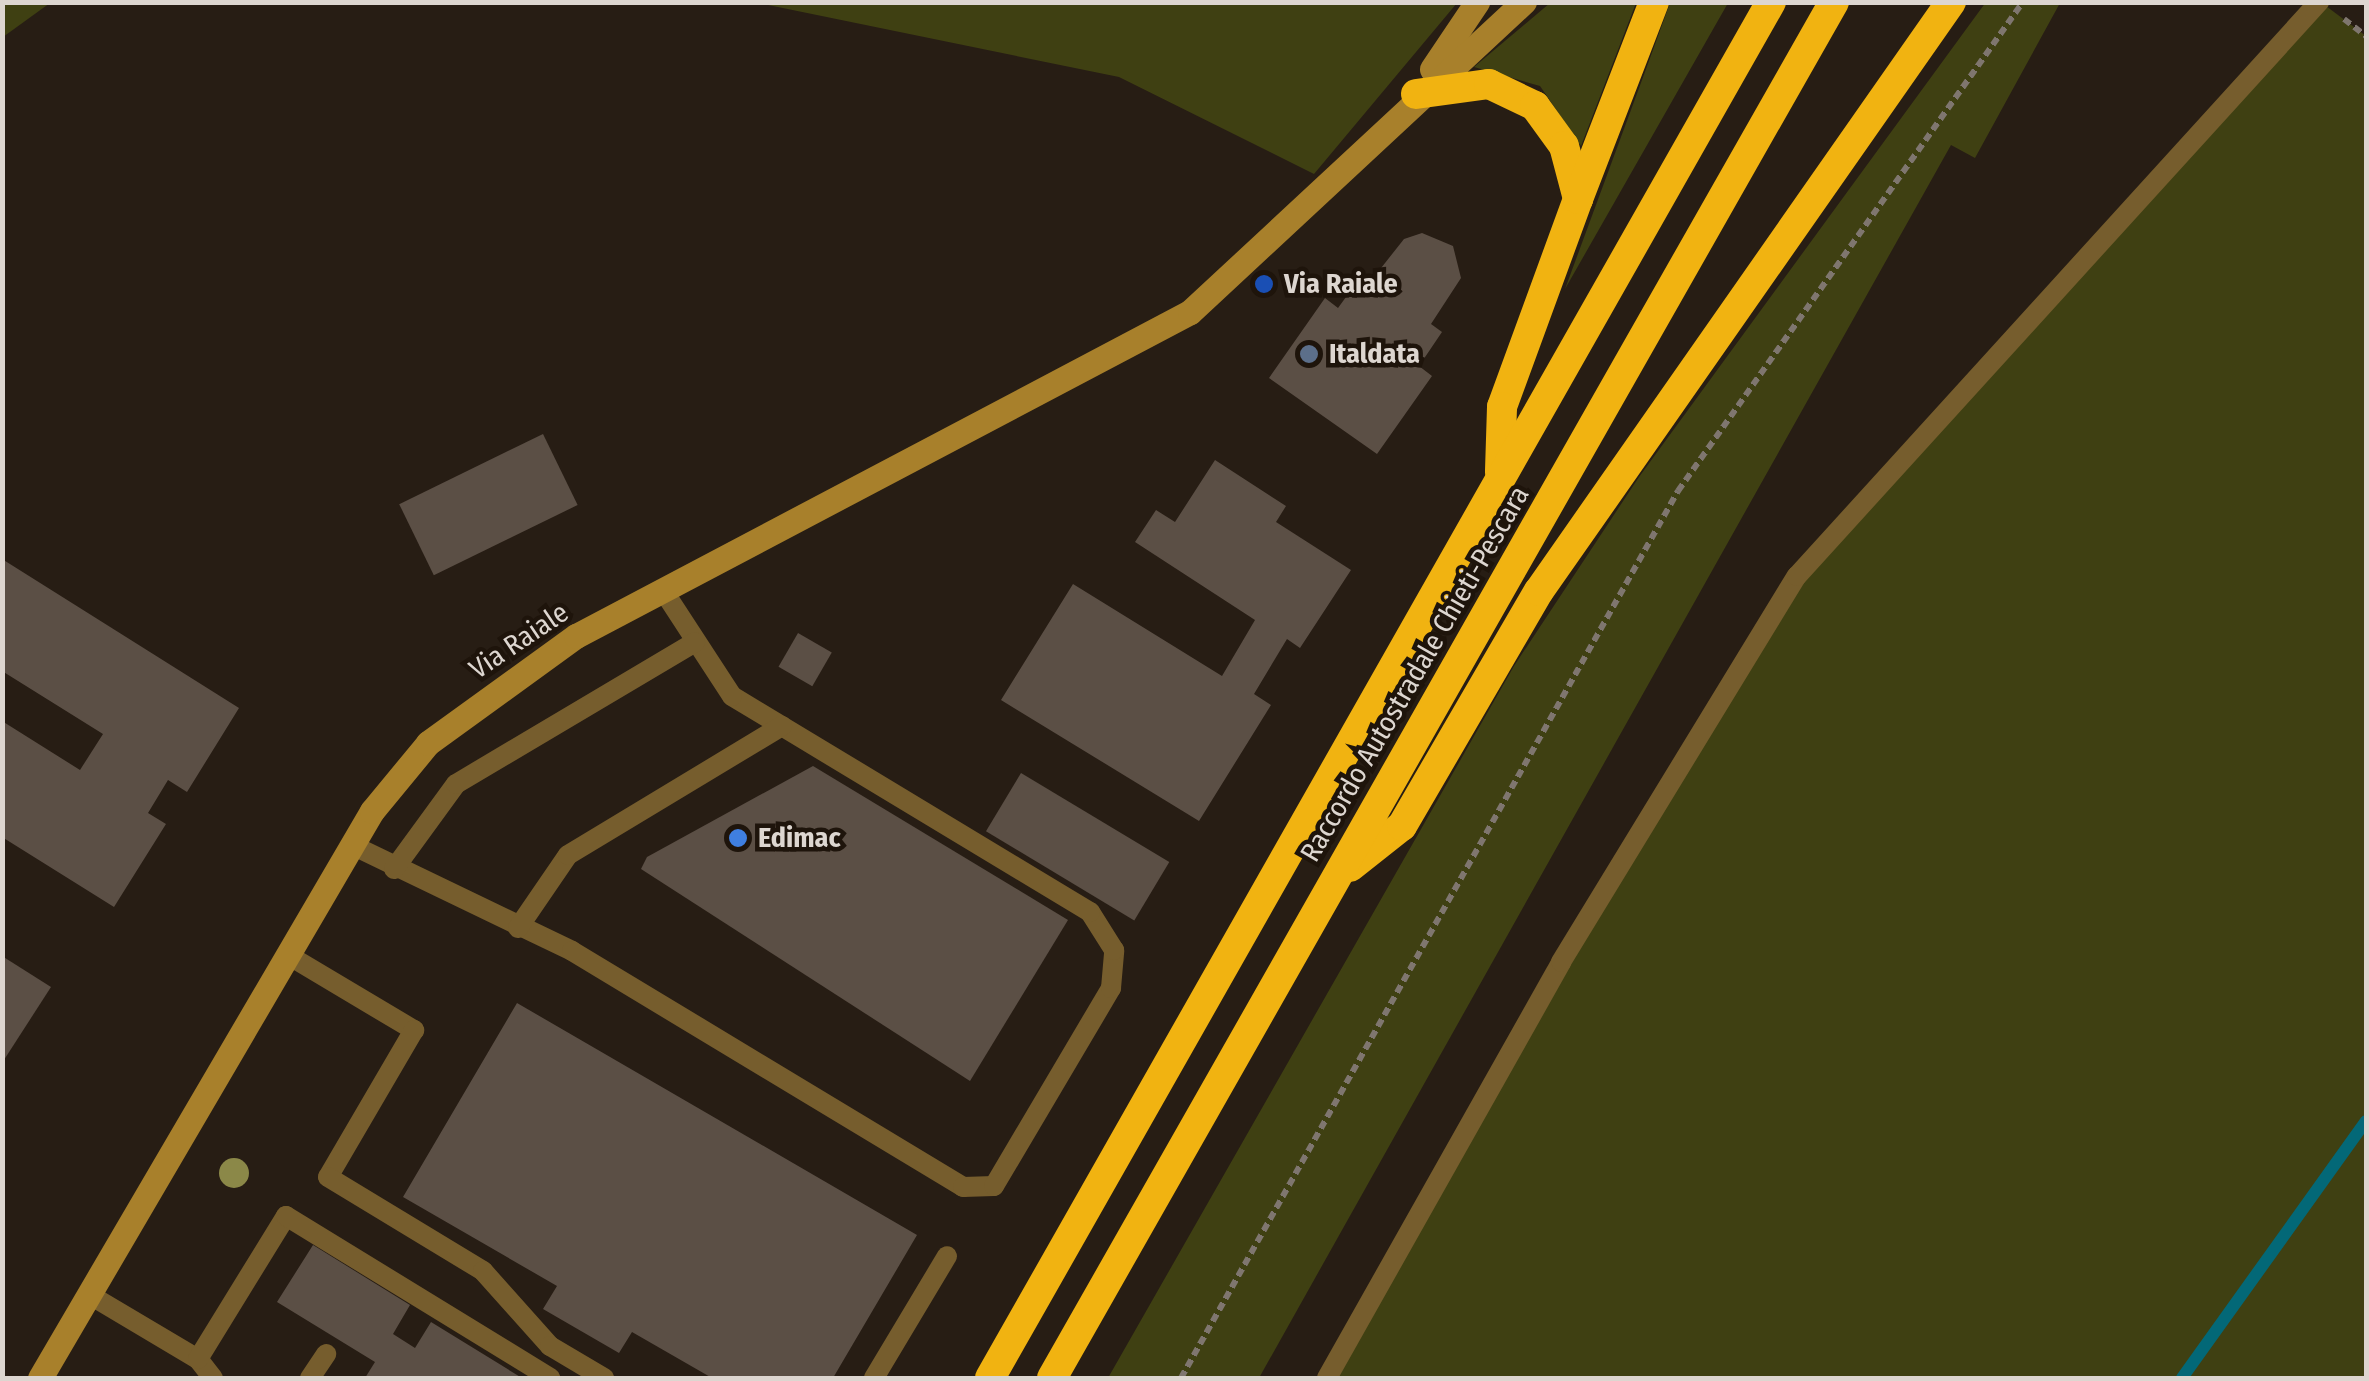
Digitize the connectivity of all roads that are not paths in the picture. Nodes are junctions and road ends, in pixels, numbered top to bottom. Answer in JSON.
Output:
{"nodes":[{"id":1,"x":1476,"y":2,"type":"edge"},
{"id":2,"x":1524,"y":2,"type":"edge"},
{"id":3,"x":1654,"y":2,"type":"edge"},
{"id":4,"x":1771,"y":2,"type":"edge"},
{"id":5,"x":1834,"y":2,"type":"edge"},
{"id":6,"x":1951,"y":2,"type":"edge"},
{"id":7,"x":2319,"y":2,"type":"edge"},
{"id":8,"x":1416,"y":94,"type":"junction"},
{"id":9,"x":1578,"y":199,"type":"junction"},
{"id":10,"x":1499,"y":480,"type":"junction"},
{"id":11,"x":663,"y":590,"type":"junction"},
{"id":12,"x":695,"y":642,"type":"junction"},
{"id":13,"x":782,"y":726,"type":"junction"},
{"id":14,"x":352,"y":845,"type":"junction"},
{"id":15,"x":394,"y":869,"type":"junction"},
{"id":16,"x":1336,"y":878,"type":"junction"},
{"id":17,"x":518,"y":928,"type":"junction"},
{"id":18,"x":288,"y":955,"type":"junction"},
{"id":19,"x":946,"y":1256,"type":"dead end"},
{"id":20,"x":90,"y":1295,"type":"junction"},
{"id":21,"x":326,"y":1354,"type":"dead end"},
{"id":22,"x":198,"y":1359,"type":"junction"},
{"id":23,"x":40,"y":1378,"type":"edge"},
{"id":24,"x":213,"y":1378,"type":"edge"},
{"id":25,"x":310,"y":1378,"type":"edge"},
{"id":26,"x":550,"y":1378,"type":"edge"},
{"id":27,"x":604,"y":1378,"type":"edge"},
{"id":28,"x":874,"y":1378,"type":"edge"},
{"id":29,"x":990,"y":1378,"type":"edge"},
{"id":30,"x":1052,"y":1378,"type":"edge"},
{"id":31,"x":1327,"y":1378,"type":"edge"}],
"edges":[{"from":1,"to":8,"type":"street","name":"Via Raiale"},
{"from":2,"to":8,"type":"street","name":"Via Raiale"},
{"from":3,"to":9,"type":"highway"},
{"from":4,"to":10,"type":"highway","name":"Raccordo Autostradale Chieti-Pescara"},
{"from":5,"to":16,"type":"highway","name":"Raccordo Autostradale Chieti-Pescara"},
{"from":6,"to":16,"type":"highway"},
{"from":7,"to":31,"type":"lane"},
{"from":8,"to":9,"type":"highway"},
{"from":8,"to":11,"type":"street","name":"Via Raiale"},
{"from":9,"to":10,"type":"highway"},
{"from":10,"to":29,"type":"highway","name":"Raccordo Autostradale Chieti-Pescara"},
{"from":11,"to":12,"type":"lane"},
{"from":11,"to":14,"type":"street","name":"Via Raiale"},
{"from":12,"to":13,"type":"lane"},
{"from":12,"to":15,"type":"lane"},
{"from":13,"to":17,"type":"lane"},
{"from":13,"to":17,"type":"lane"},
{"from":14,"to":15,"type":"lane"},
{"from":14,"to":18,"type":"street","name":"Via Raiale"},
{"from":15,"to":17,"type":"lane"},
{"from":16,"to":30,"type":"highway","name":"Raccordo Autostradale Chieti-Pescara"},
{"from":18,"to":20,"type":"street","name":"Via Raiale"},
{"from":18,"to":27,"type":"lane"},
{"from":19,"to":28,"type":"lane"},
{"from":20,"to":22,"type":"lane"},
{"from":20,"to":23,"type":"street","name":"Via Raiale"},
{"from":21,"to":25,"type":"lane"},
{"from":22,"to":24,"type":"lane"},
{"from":22,"to":26,"type":"lane"}]}
